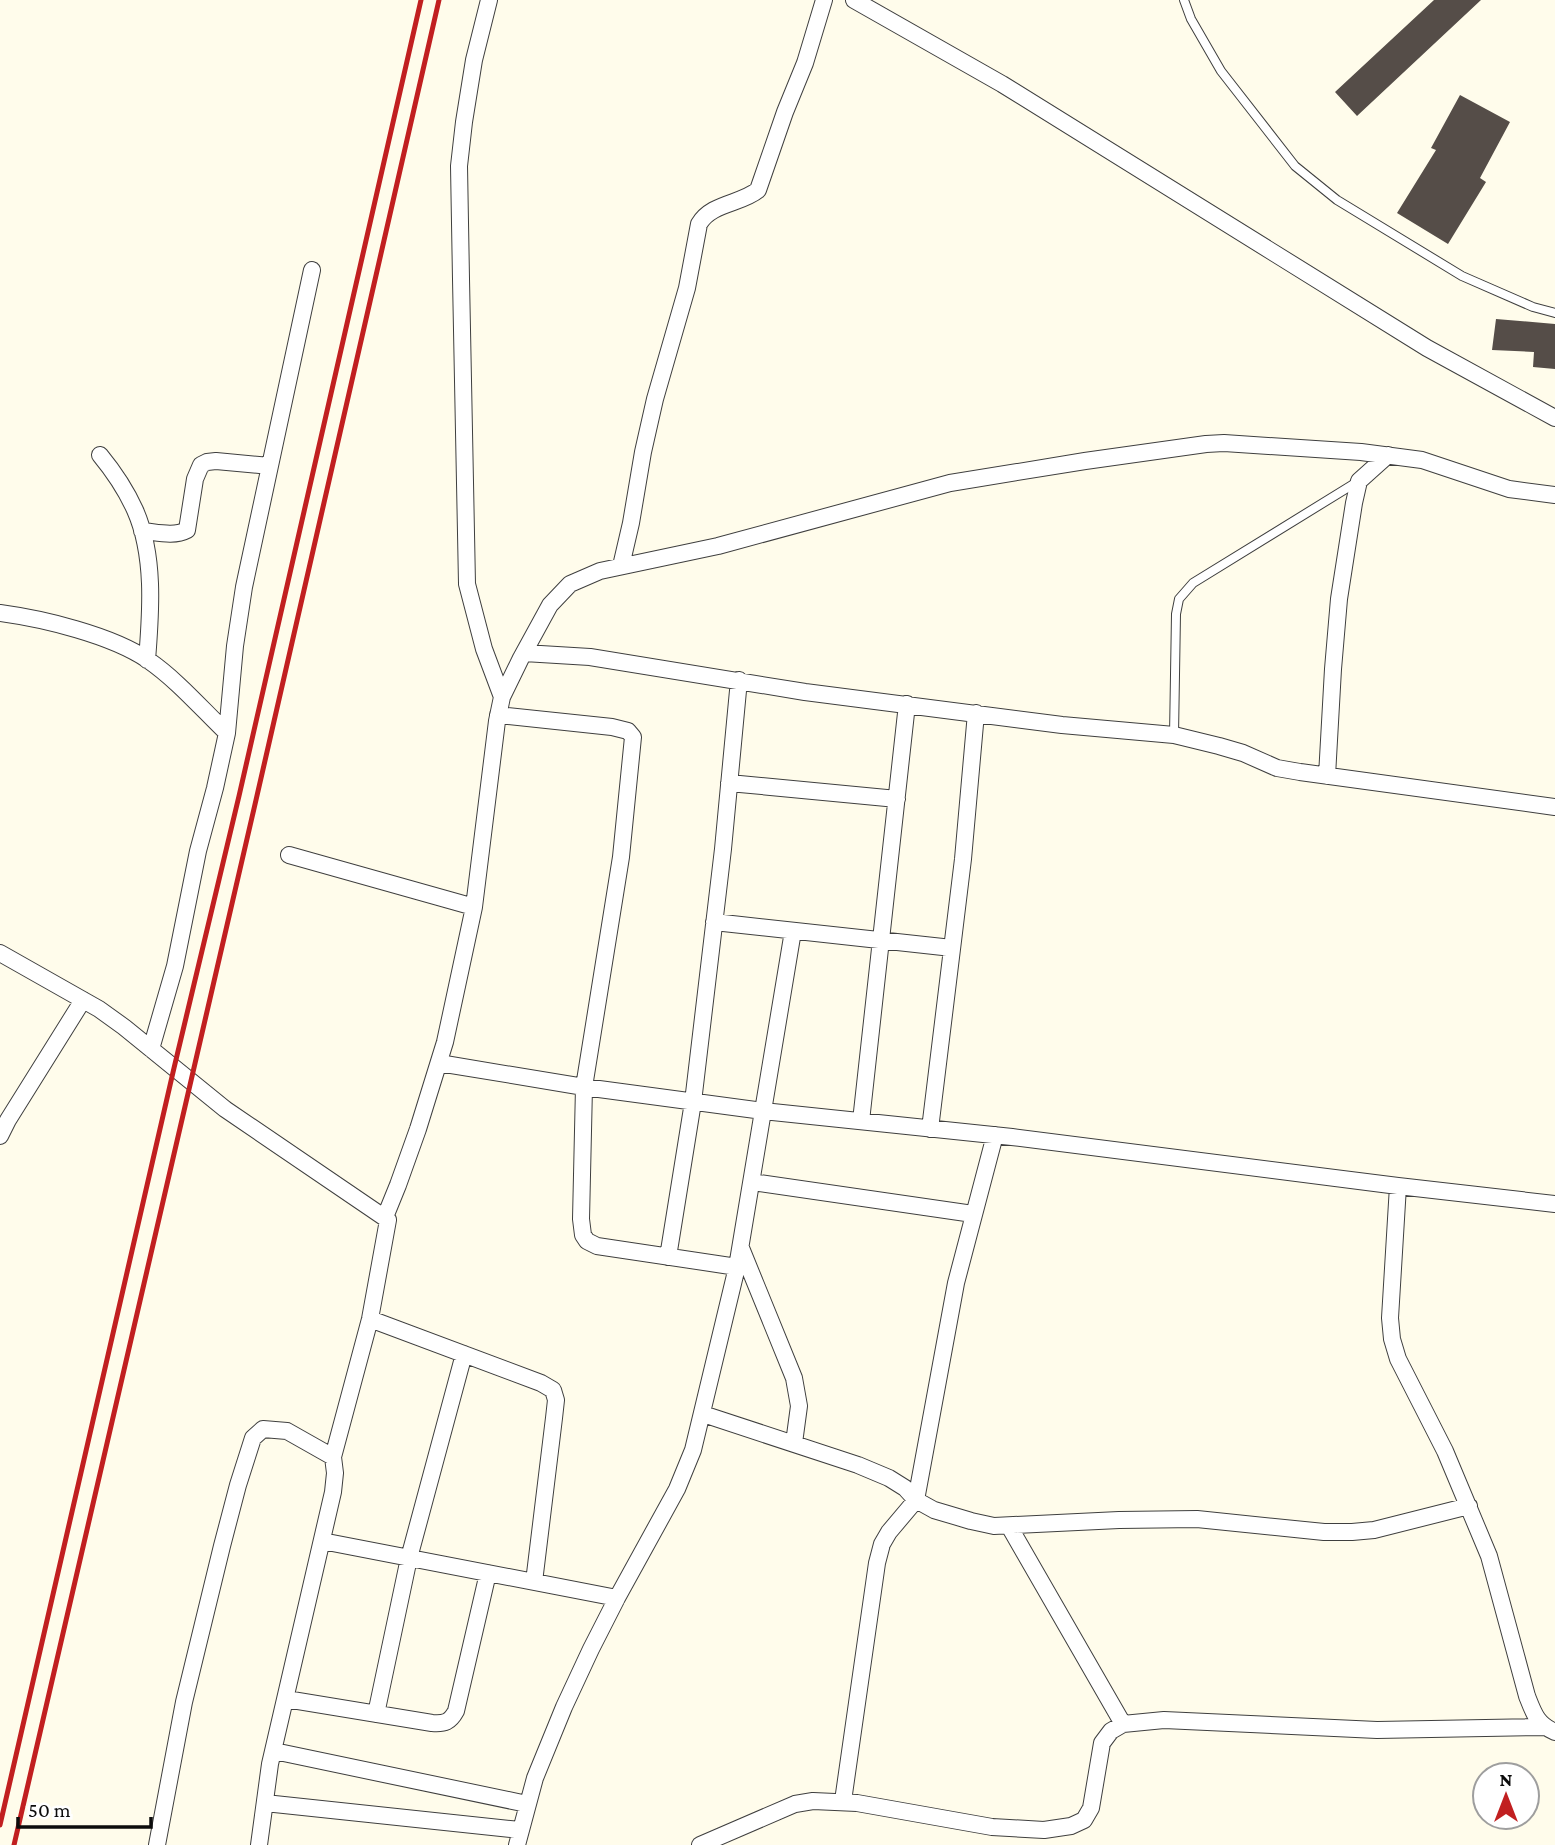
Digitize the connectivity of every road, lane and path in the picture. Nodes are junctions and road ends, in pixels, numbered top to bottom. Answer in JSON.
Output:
{"nodes":[{"id":1,"x":489,"y":0,"type":"edge"},
{"id":2,"x":824,"y":0,"type":"edge"},
{"id":3,"x":854,"y":0,"type":"edge"},
{"id":4,"x":1184,"y":0,"type":"edge"},
{"id":5,"x":312,"y":270,"type":"dead end"},
{"id":6,"x":1555,"y":313,"type":"edge"},
{"id":7,"x":1555,"y":418,"type":"edge"},
{"id":8,"x":100,"y":455,"type":"dead end"},
{"id":9,"x":1388,"y":456,"type":"junction"},
{"id":10,"x":270,"y":466,"type":"junction"},
{"id":11,"x":1359,"y":481,"type":"junction"},
{"id":12,"x":1555,"y":495,"type":"edge"},
{"id":13,"x":142,"y":531,"type":"junction"},
{"id":14,"x":621,"y":566,"type":"junction"},
{"id":15,"x":0,"y":613,"type":"edge"},
{"id":16,"x":524,"y":653,"type":"junction"},
{"id":17,"x":147,"y":660,"type":"junction"},
{"id":18,"x":739,"y":680,"type":"junction"},
{"id":19,"x":502,"y":696,"type":"junction"},
{"id":20,"x":907,"y":704,"type":"junction"},
{"id":21,"x":976,"y":713,"type":"junction"},
{"id":22,"x":498,"y":715,"type":"junction"},
{"id":23,"x":227,"y":733,"type":"junction"},
{"id":24,"x":1174,"y":735,"type":"junction"},
{"id":25,"x":1327,"y":776,"type":"junction"},
{"id":26,"x":729,"y":783,"type":"junction"},
{"id":27,"x":897,"y":799,"type":"junction"},
{"id":28,"x":1555,"y":807,"type":"edge"},
{"id":29,"x":289,"y":855,"type":"dead end"},
{"id":30,"x":474,"y":907,"type":"junction"},
{"id":31,"x":714,"y":922,"type":"junction"},
{"id":32,"x":793,"y":931,"type":"junction"},
{"id":33,"x":881,"y":941,"type":"junction"},
{"id":34,"x":953,"y":948,"type":"junction"},
{"id":35,"x":0,"y":953,"type":"edge"},
{"id":36,"x":83,"y":1000,"type":"junction"},
{"id":37,"x":151,"y":1049,"type":"junction"},
{"id":38,"x":439,"y":1063,"type":"junction"},
{"id":39,"x":584,"y":1087,"type":"junction"},
{"id":40,"x":693,"y":1102,"type":"junction"},
{"id":41,"x":763,"y":1111,"type":"junction"},
{"id":42,"x":860,"y":1121,"type":"junction"},
{"id":43,"x":930,"y":1129,"type":"junction"},
{"id":44,"x":995,"y":1135,"type":"junction"},
{"id":45,"x":0,"y":1136,"type":"edge"},
{"id":46,"x":752,"y":1182,"type":"junction"},
{"id":47,"x":1398,"y":1186,"type":"junction"},
{"id":48,"x":1555,"y":1203,"type":"edge"},
{"id":49,"x":973,"y":1214,"type":"junction"},
{"id":50,"x":385,"y":1216,"type":"junction"},
{"id":51,"x":741,"y":1248,"type":"junction"},
{"id":52,"x":668,"y":1257,"type":"junction"},
{"id":53,"x":737,"y":1267,"type":"junction"},
{"id":54,"x":370,"y":1319,"type":"junction"},
{"id":55,"x":464,"y":1354,"type":"junction"},
{"id":56,"x":702,"y":1414,"type":"junction"},
{"id":57,"x":794,"y":1443,"type":"junction"},
{"id":58,"x":333,"y":1457,"type":"junction"},
{"id":59,"x":916,"y":1500,"type":"junction"},
{"id":60,"x":1469,"y":1506,"type":"junction"},
{"id":61,"x":1009,"y":1526,"type":"junction"},
{"id":62,"x":322,"y":1541,"type":"junction"},
{"id":63,"x":409,"y":1558,"type":"junction"},
{"id":64,"x":488,"y":1573,"type":"junction"},
{"id":65,"x":534,"y":1582,"type":"junction"},
{"id":66,"x":617,"y":1598,"type":"junction"},
{"id":67,"x":286,"y":1699,"type":"junction"},
{"id":68,"x":376,"y":1714,"type":"junction"},
{"id":69,"x":1123,"y":1724,"type":"junction"},
{"id":70,"x":1550,"y":1730,"type":"edge"},
{"id":71,"x":274,"y":1751,"type":"junction"},
{"id":72,"x":844,"y":1801,"type":"junction"},
{"id":73,"x":265,"y":1803,"type":"junction"},
{"id":74,"x":527,"y":1804,"type":"junction"},
{"id":75,"x":518,"y":1837,"type":"edge"},
{"id":76,"x":157,"y":1845,"type":"edge"},
{"id":77,"x":259,"y":1845,"type":"edge"},
{"id":78,"x":700,"y":1845,"type":"edge"}],
"edges":[{"from":1,"to":19,"type":"street"},
{"from":2,"to":14,"type":"street"},
{"from":3,"to":7,"type":"street"},
{"from":4,"to":6,"type":"lane"},
{"from":5,"to":10,"type":"street"},
{"from":8,"to":13,"type":"street"},
{"from":9,"to":11,"type":"street"},
{"from":9,"to":12,"type":"street"},
{"from":9,"to":14,"type":"street"},
{"from":10,"to":13,"type":"street"},
{"from":10,"to":23,"type":"street"},
{"from":11,"to":24,"type":"lane"},
{"from":11,"to":25,"type":"street"},
{"from":13,"to":17,"type":"street"},
{"from":14,"to":16,"type":"street"},
{"from":15,"to":17,"type":"street"},
{"from":16,"to":18,"type":"street"},
{"from":16,"to":19,"type":"street"},
{"from":17,"to":23,"type":"street"},
{"from":18,"to":20,"type":"street"},
{"from":18,"to":26,"type":"street"},
{"from":19,"to":22,"type":"street"},
{"from":20,"to":21,"type":"street"},
{"from":20,"to":27,"type":"street"},
{"from":21,"to":24,"type":"street"},
{"from":21,"to":34,"type":"street"},
{"from":22,"to":30,"type":"street"},
{"from":22,"to":39,"type":"street"},
{"from":23,"to":37,"type":"street"},
{"from":24,"to":25,"type":"street"},
{"from":25,"to":28,"type":"street"},
{"from":26,"to":27,"type":"street"},
{"from":26,"to":31,"type":"street"},
{"from":27,"to":33,"type":"street"},
{"from":29,"to":30,"type":"street"},
{"from":30,"to":38,"type":"street"},
{"from":31,"to":32,"type":"street"},
{"from":31,"to":40,"type":"street"},
{"from":32,"to":33,"type":"street"},
{"from":32,"to":41,"type":"street"},
{"from":33,"to":34,"type":"street"},
{"from":33,"to":42,"type":"street"},
{"from":34,"to":43,"type":"street"},
{"from":35,"to":36,"type":"street"},
{"from":36,"to":37,"type":"street"},
{"from":36,"to":45,"type":"street"},
{"from":37,"to":50,"type":"street"},
{"from":38,"to":39,"type":"street"},
{"from":38,"to":50,"type":"street"},
{"from":39,"to":40,"type":"street"},
{"from":39,"to":52,"type":"street"},
{"from":40,"to":41,"type":"street"},
{"from":40,"to":52,"type":"street"},
{"from":41,"to":42,"type":"street"},
{"from":41,"to":46,"type":"street"},
{"from":42,"to":43,"type":"street"},
{"from":43,"to":44,"type":"street"},
{"from":44,"to":47,"type":"street"},
{"from":44,"to":49,"type":"street"},
{"from":46,"to":49,"type":"street"},
{"from":46,"to":51,"type":"street"},
{"from":47,"to":48,"type":"street"},
{"from":47,"to":60,"type":"street"},
{"from":49,"to":59,"type":"street"},
{"from":50,"to":54,"type":"street"},
{"from":51,"to":53,"type":"street"},
{"from":51,"to":57,"type":"street"},
{"from":52,"to":53,"type":"street"},
{"from":53,"to":56,"type":"street"},
{"from":54,"to":55,"type":"street"},
{"from":54,"to":58,"type":"street"},
{"from":55,"to":63,"type":"street"},
{"from":55,"to":65,"type":"street"},
{"from":56,"to":57,"type":"street"},
{"from":56,"to":66,"type":"street"},
{"from":57,"to":59,"type":"street"},
{"from":58,"to":62,"type":"street"},
{"from":58,"to":76,"type":"street"},
{"from":59,"to":61,"type":"street"},
{"from":59,"to":72,"type":"street"},
{"from":60,"to":61,"type":"street"},
{"from":60,"to":70,"type":"street"},
{"from":61,"to":69,"type":"street"},
{"from":62,"to":63,"type":"street"},
{"from":62,"to":67,"type":"street"},
{"from":63,"to":64,"type":"street"},
{"from":63,"to":68,"type":"street"},
{"from":64,"to":65,"type":"street"},
{"from":64,"to":68,"type":"street"},
{"from":65,"to":66,"type":"street"},
{"from":66,"to":74,"type":"street"},
{"from":67,"to":68,"type":"street"},
{"from":67,"to":71,"type":"street"},
{"from":69,"to":70,"type":"street"},
{"from":69,"to":72,"type":"street"},
{"from":71,"to":73,"type":"street"},
{"from":71,"to":74,"type":"street"},
{"from":72,"to":78,"type":"street"},
{"from":73,"to":75,"type":"street"},
{"from":73,"to":77,"type":"street"},
{"from":74,"to":75,"type":"street"}]}
